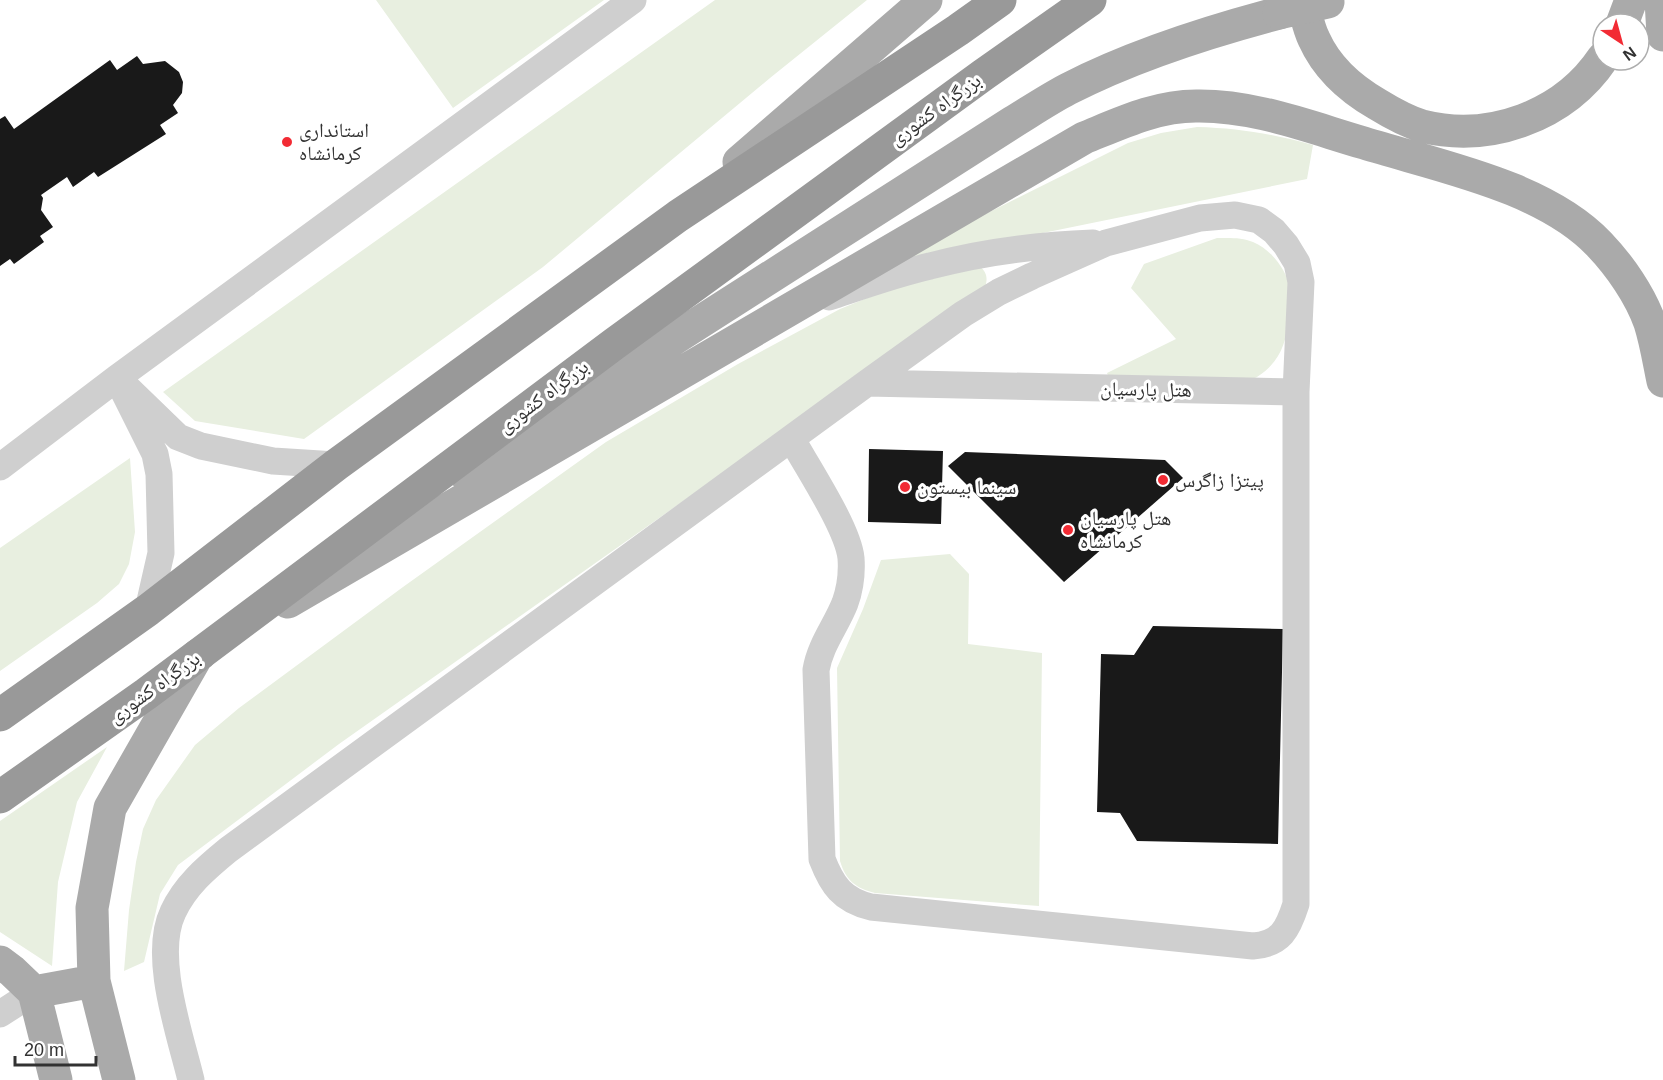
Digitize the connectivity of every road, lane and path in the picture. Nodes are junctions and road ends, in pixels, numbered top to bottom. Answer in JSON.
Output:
{"nodes":[{"id":1,"x":633,"y":0,"type":"edge"},
{"id":2,"x":926,"y":0,"type":"edge"},
{"id":3,"x":1000,"y":0,"type":"edge"},
{"id":4,"x":1090,"y":0,"type":"edge"},
{"id":5,"x":1661,"y":0,"type":"edge"},
{"id":6,"x":1312,"y":4,"type":"edge"},
{"id":7,"x":1663,"y":35,"type":"edge"},
{"id":8,"x":1594,"y":72,"type":"edge"},
{"id":9,"x":678,"y":216,"type":"junction"},
{"id":10,"x":1106,"y":243,"type":"junction"},
{"id":11,"x":785,"y":312,"type":"junction"},
{"id":12,"x":117,"y":378,"type":"junction"},
{"id":13,"x":1663,"y":381,"type":"edge"},
{"id":14,"x":867,"y":383,"type":"junction"},
{"id":15,"x":1296,"y":392,"type":"junction"},
{"id":16,"x":792,"y":439,"type":"junction"},
{"id":17,"x":336,"y":465,"type":"junction"},
{"id":18,"x":0,"y":467,"type":"edge"},
{"id":19,"x":297,"y":579,"type":"junction"},
{"id":20,"x":148,"y":610,"type":"junction"},
{"id":21,"x":197,"y":656,"type":"junction"},
{"id":22,"x":0,"y":715,"type":"edge"},
{"id":23,"x":0,"y":797,"type":"edge"},
{"id":24,"x":0,"y":962,"type":"edge"},
{"id":25,"x":94,"y":981,"type":"junction"},
{"id":26,"x":34,"y":992,"type":"junction"},
{"id":27,"x":0,"y":1014,"type":"edge"},
{"id":28,"x":56,"y":1080,"type":"edge"},
{"id":29,"x":119,"y":1080,"type":"edge"},
{"id":30,"x":191,"y":1080,"type":"edge"}],
"edges":[{"from":1,"to":12,"type":"street"},
{"from":2,"to":9,"type":"main road"},
{"from":3,"to":9,"type":"highway"},
{"from":4,"to":19,"type":"highway","name":"بزرگراه کشوری"},
{"from":5,"to":7,"type":"main road"},
{"from":6,"to":8,"type":"main road"},
{"from":6,"to":19,"type":"main road"},
{"from":9,"to":17,"type":"highway"},
{"from":10,"to":11,"type":"street"},
{"from":10,"to":14,"type":"street"},
{"from":10,"to":15,"type":"street"},
{"from":11,"to":13,"type":"main road"},
{"from":11,"to":21,"type":"main road"},
{"from":12,"to":17,"type":"street"},
{"from":12,"to":18,"type":"street"},
{"from":12,"to":20,"type":"street"},
{"from":14,"to":15,"type":"street","name":"هتل پارسیان"},
{"from":14,"to":16,"type":"street"},
{"from":15,"to":16,"type":"street"},
{"from":16,"to":30,"type":"street"},
{"from":17,"to":20,"type":"highway"},
{"from":19,"to":21,"type":"highway","name":"بزرگراه کشوری"},
{"from":20,"to":22,"type":"highway"},
{"from":21,"to":23,"type":"highway","name":"بزرگراه کشوری"},
{"from":21,"to":25,"type":"main road"},
{"from":24,"to":26,"type":"main road"},
{"from":25,"to":26,"type":"main road"},
{"from":25,"to":29,"type":"main road"},
{"from":26,"to":27,"type":"street"},
{"from":26,"to":28,"type":"main road"}]}
